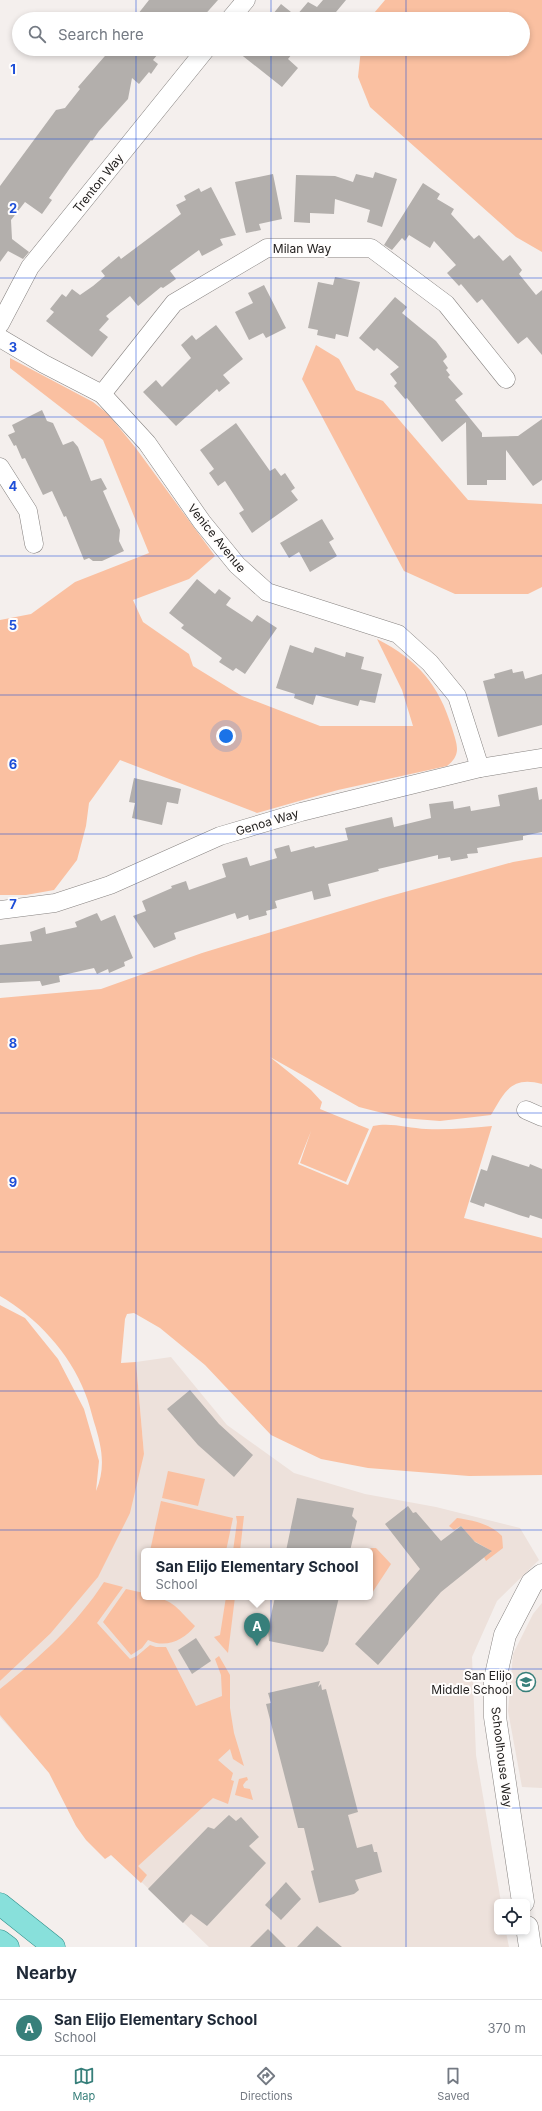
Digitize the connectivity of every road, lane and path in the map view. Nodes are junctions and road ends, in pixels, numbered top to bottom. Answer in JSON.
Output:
{"nodes":[{"id":1,"x":246,"y":0,"type":"edge"},
{"id":2,"x":236,"y":12,"type":"edge"},
{"id":3,"x":200,"y":56,"type":"edge"},
{"id":4,"x":0,"y":324,"type":"edge"},
{"id":5,"x":0,"y":338,"type":"edge"},
{"id":6,"x":506,"y":379,"type":"dead end"},
{"id":7,"x":102,"y":394,"type":"junction"},
{"id":8,"x":0,"y":467,"type":"edge"},
{"id":9,"x":34,"y":544,"type":"dead end"},
{"id":10,"x":542,"y":758,"type":"edge"},
{"id":11,"x":480,"y":768,"type":"junction"},
{"id":12,"x":0,"y":910,"type":"edge"},
{"id":13,"x":542,"y":1575,"type":"edge"},
{"id":14,"x":523,"y":1899,"type":"edge"},
{"id":15,"x":0,"y":1904,"type":"edge"},
{"id":16,"x":528,"y":1935,"type":"edge"},
{"id":17,"x":0,"y":1941,"type":"edge"},
{"id":18,"x":8,"y":1947,"type":"edge"},
{"id":19,"x":54,"y":1947,"type":"edge"},
{"id":20,"x":530,"y":1947,"type":"edge"}],
"edges":[{"from":1,"to":2,"type":"street"},
{"from":3,"to":4,"type":"street","name":"Trenton Way"},
{"from":5,"to":7,"type":"street","name":"Venice Avenue"},
{"from":6,"to":7,"type":"street","name":"Milan Way"},
{"from":7,"to":11,"type":"street","name":"Venice Avenue"},
{"from":8,"to":9,"type":"street"},
{"from":10,"to":11,"type":"street","name":"Genoa Way"},
{"from":11,"to":12,"type":"street","name":"Genoa Way"},
{"from":13,"to":14,"type":"street","name":"Schoolhouse Way"},
{"from":15,"to":19,"type":"main road"},
{"from":16,"to":20,"type":"street"},
{"from":17,"to":18,"type":"main road"}]}
